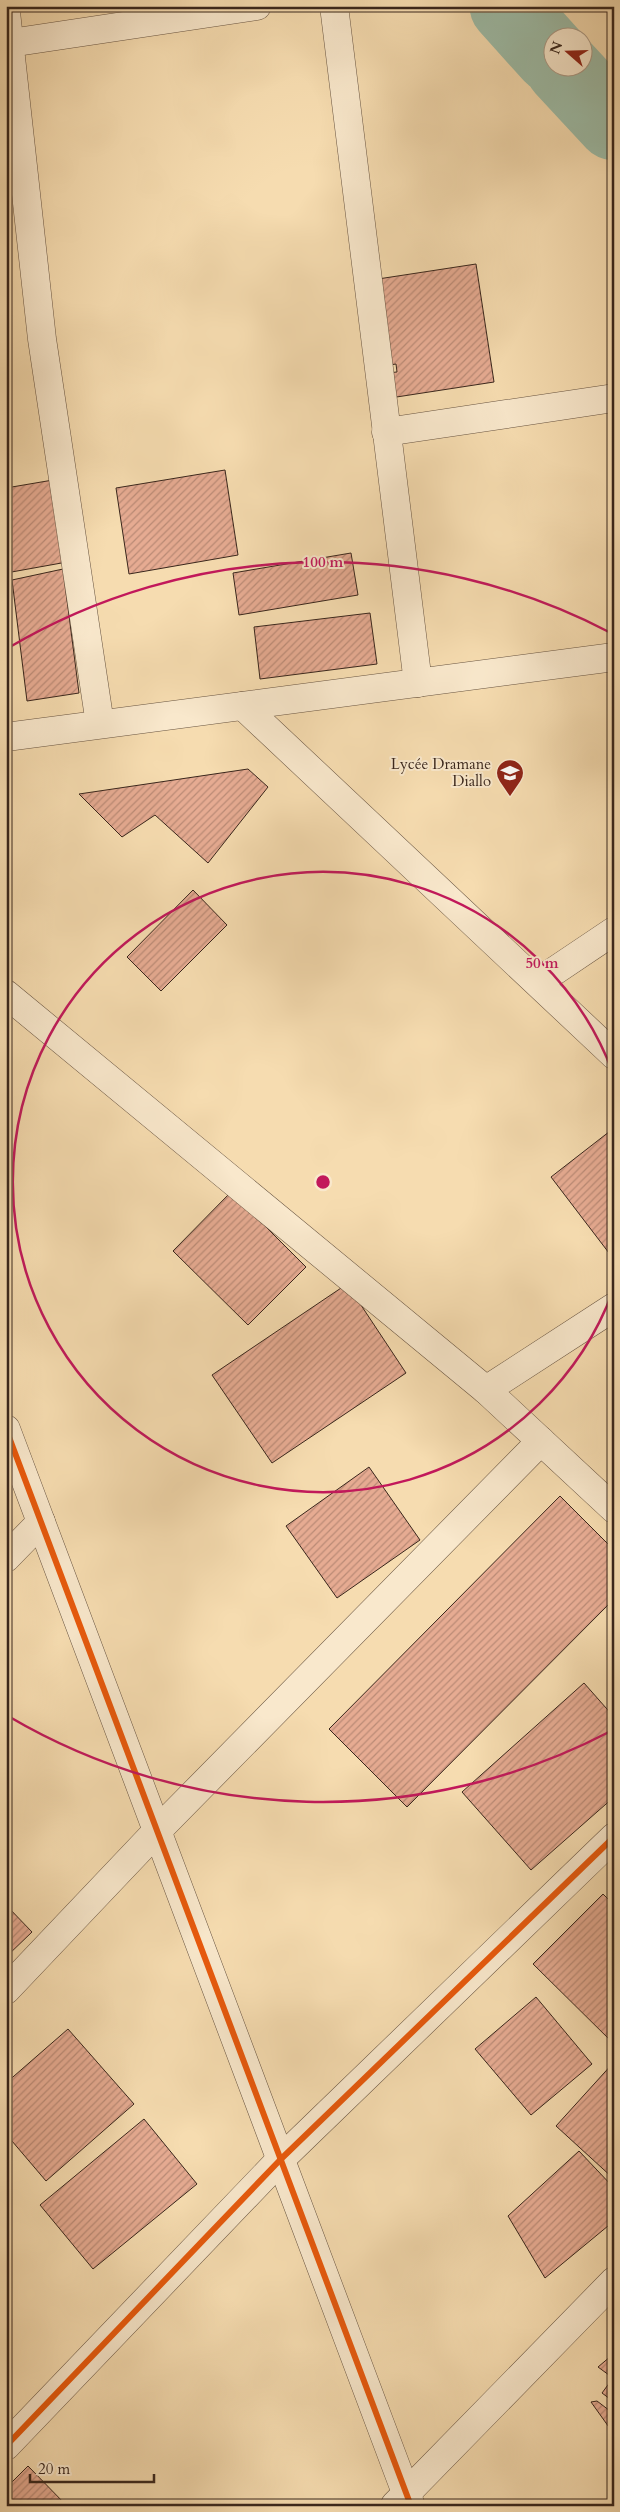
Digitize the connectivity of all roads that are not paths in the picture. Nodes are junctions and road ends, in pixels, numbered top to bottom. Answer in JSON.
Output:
{"nodes":[{"id":1,"x":257,"y":6,"type":"edge"},
{"id":2,"x":334,"y":6,"type":"edge"},
{"id":3,"x":6,"y":12,"type":"edge"},
{"id":4,"x":10,"y":43,"type":"junction"},
{"id":5,"x":614,"y":398,"type":"edge"},
{"id":6,"x":386,"y":432,"type":"junction"},
{"id":7,"x":614,"y":657,"type":"edge"},
{"id":8,"x":418,"y":683,"type":"junction"},
{"id":9,"x":243,"y":706,"type":"junction"},
{"id":10,"x":100,"y":724,"type":"junction"},
{"id":11,"x":6,"y":737,"type":"edge"},
{"id":12,"x":614,"y":930,"type":"edge"},
{"id":13,"x":538,"y":982,"type":"junction"},
{"id":14,"x":6,"y":994,"type":"edge"},
{"id":15,"x":614,"y":1054,"type":"edge"},
{"id":16,"x":614,"y":1307,"type":"edge"},
{"id":17,"x":486,"y":1390,"type":"junction"},
{"id":18,"x":6,"y":1430,"type":"edge"},
{"id":19,"x":542,"y":1441,"type":"junction"},
{"id":20,"x":614,"y":1509,"type":"edge"},
{"id":21,"x":41,"y":1522,"type":"junction"},
{"id":22,"x":6,"y":1558,"type":"edge"},
{"id":23,"x":157,"y":1831,"type":"junction"},
{"id":24,"x":614,"y":1837,"type":"edge"},
{"id":25,"x":6,"y":1990,"type":"edge"},
{"id":26,"x":281,"y":2159,"type":"junction"},
{"id":27,"x":614,"y":2281,"type":"edge"},
{"id":28,"x":6,"y":2446,"type":"edge"},
{"id":29,"x":404,"y":2502,"type":"edge"}],
"edges":[{"from":1,"to":4,"type":"street"},
{"from":2,"to":6,"type":"street"},
{"from":3,"to":4,"type":"street"},
{"from":4,"to":10,"type":"street"},
{"from":5,"to":6,"type":"street"},
{"from":6,"to":8,"type":"street"},
{"from":7,"to":8,"type":"street"},
{"from":8,"to":9,"type":"street"},
{"from":9,"to":10,"type":"street"},
{"from":9,"to":13,"type":"street"},
{"from":10,"to":11,"type":"street"},
{"from":12,"to":13,"type":"street"},
{"from":13,"to":15,"type":"street"},
{"from":14,"to":17,"type":"street"},
{"from":16,"to":17,"type":"street"},
{"from":17,"to":19,"type":"street"},
{"from":18,"to":21,"type":"street"},
{"from":19,"to":20,"type":"street"},
{"from":19,"to":23,"type":"street"},
{"from":21,"to":22,"type":"street"},
{"from":21,"to":23,"type":"street"},
{"from":23,"to":25,"type":"street"},
{"from":23,"to":26,"type":"street"},
{"from":24,"to":26,"type":"street"},
{"from":26,"to":28,"type":"street"},
{"from":26,"to":29,"type":"street"},
{"from":27,"to":29,"type":"street"}]}
